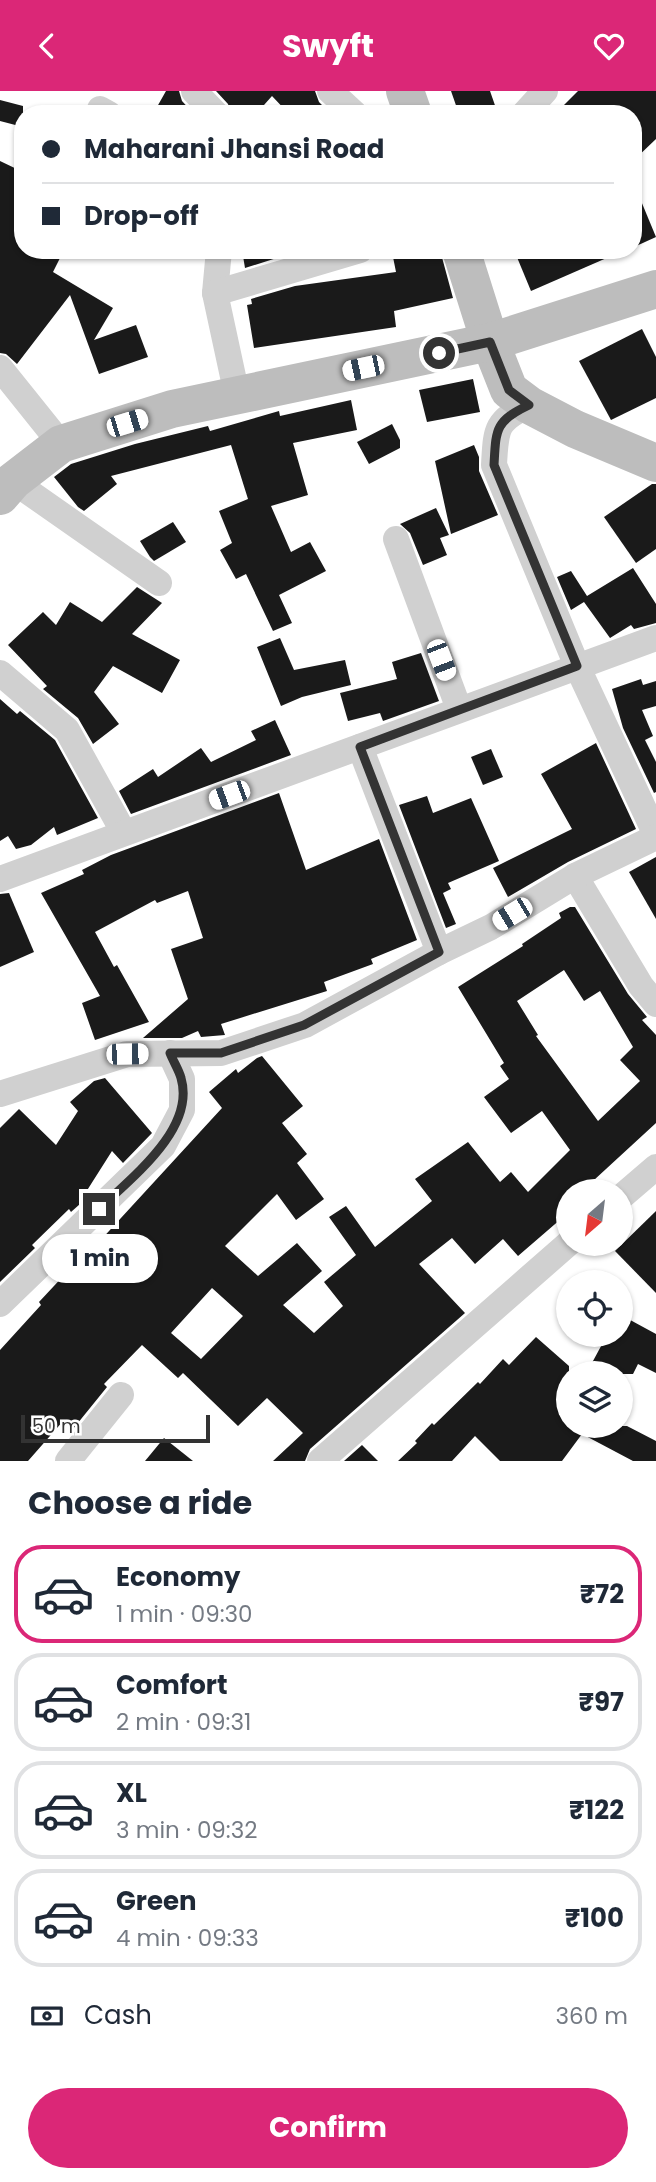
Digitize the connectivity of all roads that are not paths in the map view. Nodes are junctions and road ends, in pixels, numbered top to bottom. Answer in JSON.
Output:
{"nodes":[{"id":1,"x":194,"y":91,"type":"edge"},
{"id":2,"x":330,"y":91,"type":"edge"},
{"id":3,"x":545,"y":91,"type":"edge"},
{"id":4,"x":207,"y":105,"type":"edge"},
{"id":5,"x":345,"y":105,"type":"edge"},
{"id":6,"x":532,"y":105,"type":"edge"},
{"id":7,"x":218,"y":259,"type":"edge"},
{"id":8,"x":330,"y":259,"type":"edge"},
{"id":9,"x":464,"y":259,"type":"edge"},
{"id":10,"x":656,"y":289,"type":"edge"},
{"id":11,"x":215,"y":293,"type":"junction"},
{"id":12,"x":490,"y":342,"type":"junction"},
{"id":13,"x":0,"y":367,"type":"edge"},
{"id":14,"x":237,"y":395,"type":"junction"},
{"id":15,"x":529,"y":405,"type":"junction"},
{"id":16,"x":61,"y":444,"type":"junction"},
{"id":17,"x":656,"y":463,"type":"edge"},
{"id":18,"x":7,"y":489,"type":"edge"},
{"id":19,"x":396,"y":539,"type":"dead end"},
{"id":20,"x":159,"y":583,"type":"dead end"},
{"id":21,"x":656,"y":638,"type":"edge"},
{"id":22,"x":577,"y":666,"type":"junction"},
{"id":23,"x":0,"y":673,"type":"edge"},
{"id":24,"x":459,"y":709,"type":"junction"},
{"id":25,"x":360,"y":747,"type":"junction"},
{"id":26,"x":124,"y":833,"type":"junction"},
{"id":27,"x":656,"y":836,"type":"edge"},
{"id":28,"x":575,"y":876,"type":"junction"},
{"id":29,"x":0,"y":879,"type":"edge"},
{"id":30,"x":439,"y":952,"type":"junction"},
{"id":31,"x":656,"y":1004,"type":"edge"},
{"id":32,"x":170,"y":1053,"type":"junction"},
{"id":33,"x":0,"y":1094,"type":"edge"},
{"id":34,"x":656,"y":1167,"type":"edge"},
{"id":35,"x":634,"y":1186,"type":"edge"},
{"id":36,"x":556,"y":1254,"type":"edge"},
{"id":37,"x":0,"y":1304,"type":"edge"},
{"id":38,"x":121,"y":1395,"type":"dead end"},
{"id":39,"x":68,"y":1461,"type":"edge"},
{"id":40,"x":320,"y":1461,"type":"edge"}],
"edges":[{"from":1,"to":4,"type":"street"},
{"from":2,"to":5,"type":"street"},
{"from":3,"to":6,"type":"street"},
{"from":7,"to":11,"type":"street"},
{"from":8,"to":11,"type":"street"},
{"from":9,"to":12,"type":"street"},
{"from":10,"to":12,"type":"street"},
{"from":11,"to":14,"type":"street"},
{"from":12,"to":14,"type":"street"},
{"from":12,"to":15,"type":"street"},
{"from":13,"to":16,"type":"street"},
{"from":14,"to":16,"type":"street"},
{"from":15,"to":17,"type":"street"},
{"from":15,"to":22,"type":"street"},
{"from":16,"to":18,"type":"street"},
{"from":18,"to":20,"type":"street"},
{"from":19,"to":24,"type":"street"},
{"from":21,"to":22,"type":"street"},
{"from":22,"to":24,"type":"street"},
{"from":22,"to":27,"type":"street"},
{"from":23,"to":26,"type":"street"},
{"from":24,"to":25,"type":"street"},
{"from":25,"to":26,"type":"street"},
{"from":25,"to":30,"type":"street"},
{"from":26,"to":29,"type":"street"},
{"from":27,"to":28,"type":"street"},
{"from":28,"to":30,"type":"street"},
{"from":28,"to":31,"type":"street"},
{"from":30,"to":32,"type":"street"},
{"from":32,"to":33,"type":"street"},
{"from":32,"to":37,"type":"street"},
{"from":34,"to":35,"type":"street"},
{"from":36,"to":40,"type":"street"},
{"from":38,"to":39,"type":"street"}]}
